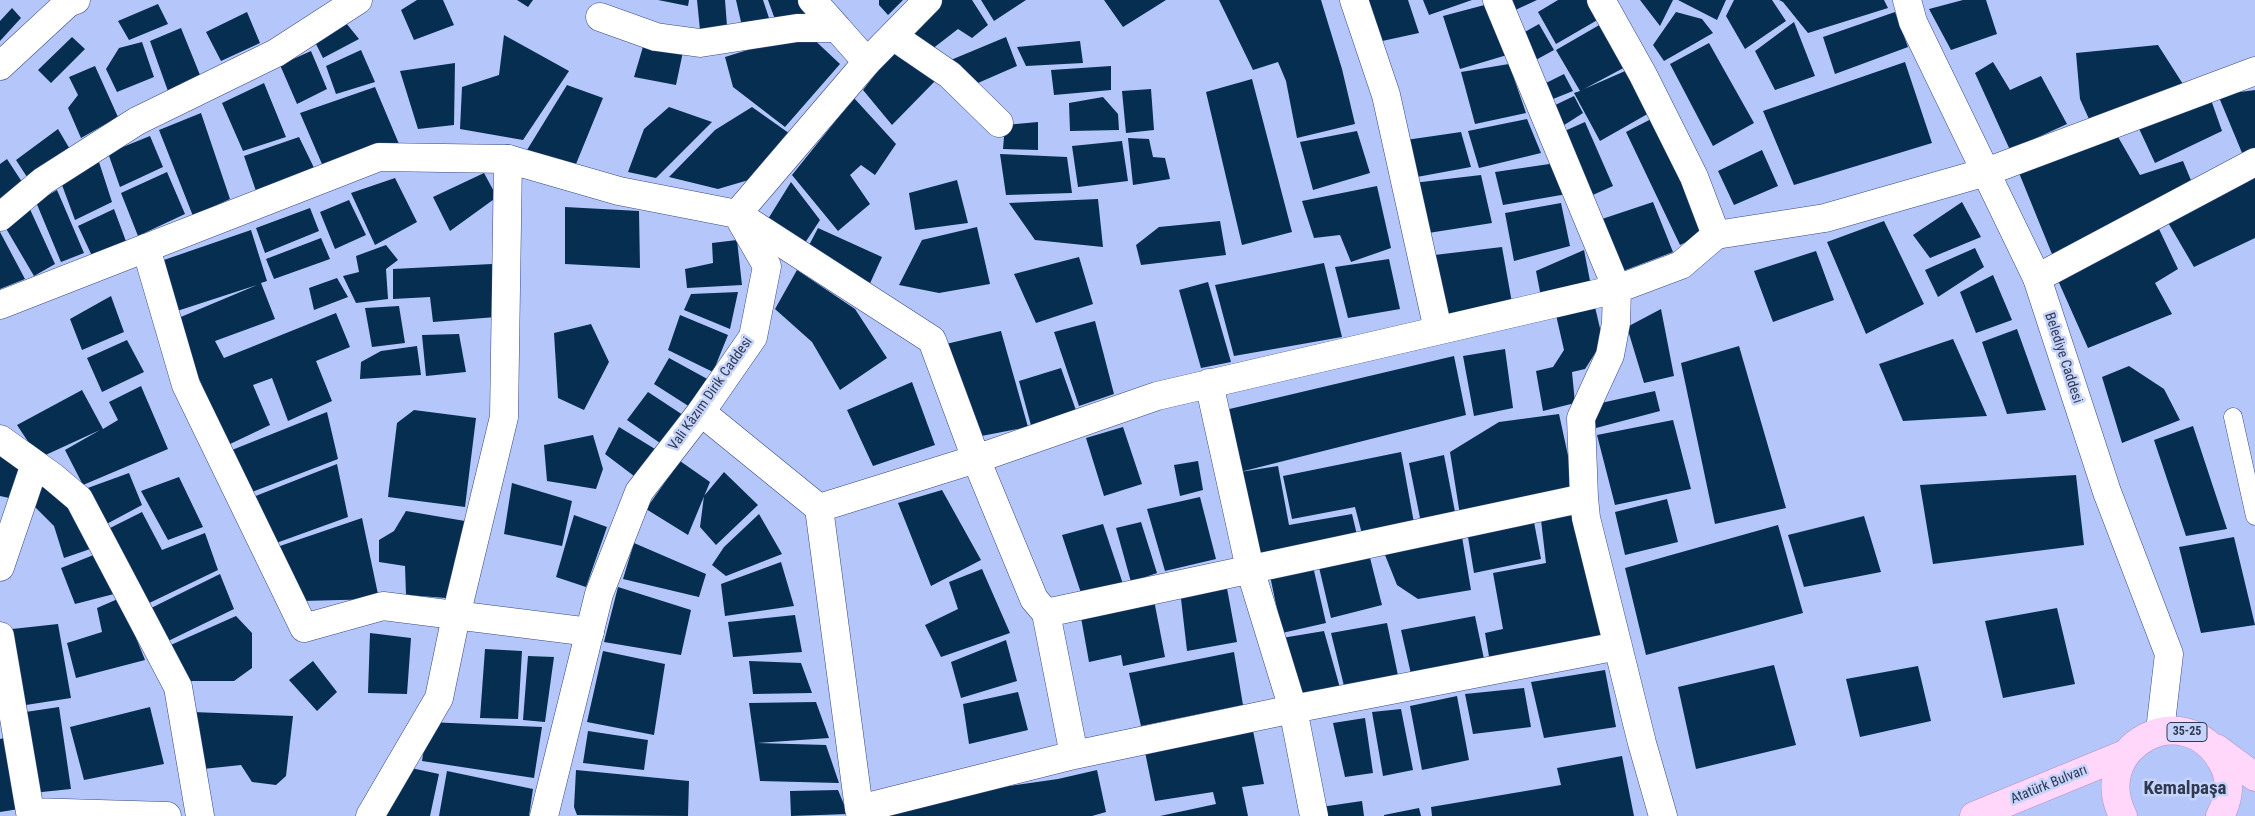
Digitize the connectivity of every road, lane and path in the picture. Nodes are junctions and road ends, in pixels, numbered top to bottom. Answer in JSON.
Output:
{"nodes":[{"id":1,"x":76,"y":0,"type":"edge"},
{"id":2,"x":358,"y":0,"type":"edge"},
{"id":3,"x":812,"y":0,"type":"edge"},
{"id":4,"x":928,"y":0,"type":"edge"},
{"id":5,"x":1354,"y":0,"type":"edge"},
{"id":6,"x":1497,"y":0,"type":"edge"},
{"id":7,"x":1601,"y":0,"type":"edge"},
{"id":8,"x":1907,"y":0,"type":"edge"},
{"id":9,"x":600,"y":17,"type":"dead end"},
{"id":10,"x":836,"y":28,"type":"junction"},
{"id":11,"x":894,"y":36,"type":"junction"},
{"id":12,"x":867,"y":62,"type":"junction"},
{"id":13,"x":0,"y":66,"type":"edge"},
{"id":14,"x":2255,"y":71,"type":"edge"},
{"id":15,"x":999,"y":123,"type":"dead end"},
{"id":16,"x":508,"y":159,"type":"junction"},
{"id":17,"x":2255,"y":162,"type":"edge"},
{"id":18,"x":1986,"y":172,"type":"junction"},
{"id":19,"x":737,"y":214,"type":"junction"},
{"id":20,"x":0,"y":216,"type":"edge"},
{"id":21,"x":1716,"y":235,"type":"junction"},
{"id":22,"x":146,"y":248,"type":"junction"},
{"id":23,"x":2037,"y":278,"type":"junction"},
{"id":24,"x":1617,"y":288,"type":"junction"},
{"id":25,"x":0,"y":305,"type":"edge"},
{"id":26,"x":1438,"y":330,"type":"junction"},
{"id":27,"x":1209,"y":383,"type":"junction"},
{"id":28,"x":702,"y":412,"type":"junction"},
{"id":29,"x":2233,"y":417,"type":"dead end"},
{"id":30,"x":0,"y":439,"type":"edge"},
{"id":31,"x":976,"y":458,"type":"junction"},
{"id":32,"x":34,"y":464,"type":"junction"},
{"id":33,"x":1584,"y":498,"type":"junction"},
{"id":34,"x":819,"y":508,"type":"junction"},
{"id":35,"x":2255,"y":516,"type":"edge"},
{"id":36,"x":0,"y":567,"type":"edge"},
{"id":37,"x":1250,"y":569,"type":"junction"},
{"id":38,"x":1046,"y":613,"type":"junction"},
{"id":39,"x":456,"y":616,"type":"junction"},
{"id":40,"x":590,"y":632,"type":"junction"},
{"id":41,"x":0,"y":636,"type":"edge"},
{"id":42,"x":1618,"y":646,"type":"junction"},
{"id":43,"x":1293,"y":709,"type":"junction"},
{"id":44,"x":2160,"y":731,"type":"junction"},
{"id":45,"x":2202,"y":739,"type":"junction"},
{"id":46,"x":2125,"y":754,"type":"junction"},
{"id":47,"x":1074,"y":755,"type":"junction"},
{"id":48,"x":2255,"y":777,"type":"edge"},
{"id":49,"x":860,"y":813,"type":"edge"},
{"id":50,"x":32,"y":814,"type":"edge"},
{"id":51,"x":168,"y":816,"type":"edge"},
{"id":52,"x":200,"y":816,"type":"edge"},
{"id":53,"x":370,"y":816,"type":"edge"},
{"id":54,"x":544,"y":816,"type":"edge"},
{"id":55,"x":1314,"y":816,"type":"edge"},
{"id":56,"x":1663,"y":816,"type":"edge"},
{"id":57,"x":1974,"y":816,"type":"edge"},
{"id":58,"x":2123,"y":816,"type":"edge"},
{"id":59,"x":2220,"y":816,"type":"edge"}],
"edges":[{"from":1,"to":13,"type":"street"},
{"from":2,"to":20,"type":"street"},
{"from":3,"to":10,"type":"street"},
{"from":4,"to":11,"type":"street"},
{"from":5,"to":26,"type":"street"},
{"from":6,"to":24,"type":"street"},
{"from":7,"to":21,"type":"street"},
{"from":8,"to":18,"type":"street","name":"Belediye Caddesi"},
{"from":9,"to":10,"type":"street"},
{"from":10,"to":12,"type":"street"},
{"from":11,"to":12,"type":"street"},
{"from":11,"to":15,"type":"street"},
{"from":12,"to":19,"type":"street"},
{"from":14,"to":18,"type":"street"},
{"from":16,"to":19,"type":"street"},
{"from":16,"to":22,"type":"street"},
{"from":16,"to":39,"type":"street"},
{"from":17,"to":23,"type":"street"},
{"from":18,"to":21,"type":"street"},
{"from":18,"to":23,"type":"street","name":"Belediye Caddesi"},
{"from":19,"to":28,"type":"street","name":"Vali Kâzım Dirik Caddesi"},
{"from":19,"to":31,"type":"street"},
{"from":21,"to":24,"type":"street"},
{"from":22,"to":25,"type":"street"},
{"from":22,"to":39,"type":"street"},
{"from":23,"to":44,"type":"street","name":"Belediye Caddesi"},
{"from":24,"to":26,"type":"street"},
{"from":24,"to":33,"type":"street"},
{"from":26,"to":27,"type":"street"},
{"from":27,"to":31,"type":"street"},
{"from":27,"to":37,"type":"street"},
{"from":28,"to":34,"type":"street"},
{"from":28,"to":40,"type":"street","name":"Vali Kâzım Dirik Caddesi"},
{"from":29,"to":35,"type":"lane"},
{"from":30,"to":32,"type":"street"},
{"from":31,"to":34,"type":"street"},
{"from":31,"to":38,"type":"street"},
{"from":32,"to":36,"type":"street"},
{"from":32,"to":52,"type":"street"},
{"from":33,"to":37,"type":"street"},
{"from":33,"to":42,"type":"street"},
{"from":34,"to":49,"type":"street"},
{"from":37,"to":38,"type":"street"},
{"from":37,"to":43,"type":"street"},
{"from":38,"to":47,"type":"street"},
{"from":39,"to":40,"type":"street"},
{"from":39,"to":53,"type":"street"},
{"from":40,"to":54,"type":"street","name":"Vali Kâzım Dirik Caddesi"},
{"from":41,"to":50,"type":"street"},
{"from":42,"to":43,"type":"street"},
{"from":42,"to":56,"type":"street"},
{"from":43,"to":47,"type":"street"},
{"from":43,"to":55,"type":"street"},
{"from":44,"to":45,"type":"main road","number":"35-25"},
{"from":44,"to":46,"type":"main road","number":"35-25"},
{"from":45,"to":48,"type":"main road","number":"35-25"},
{"from":45,"to":59,"type":"main road","number":"35-25"},
{"from":46,"to":57,"type":"main road","name":"Atatürk Bulvarı","number":"35-25"},
{"from":46,"to":58,"type":"main road","number":"35-25"},
{"from":47,"to":49,"type":"street"},
{"from":50,"to":51,"type":"street"}]}
